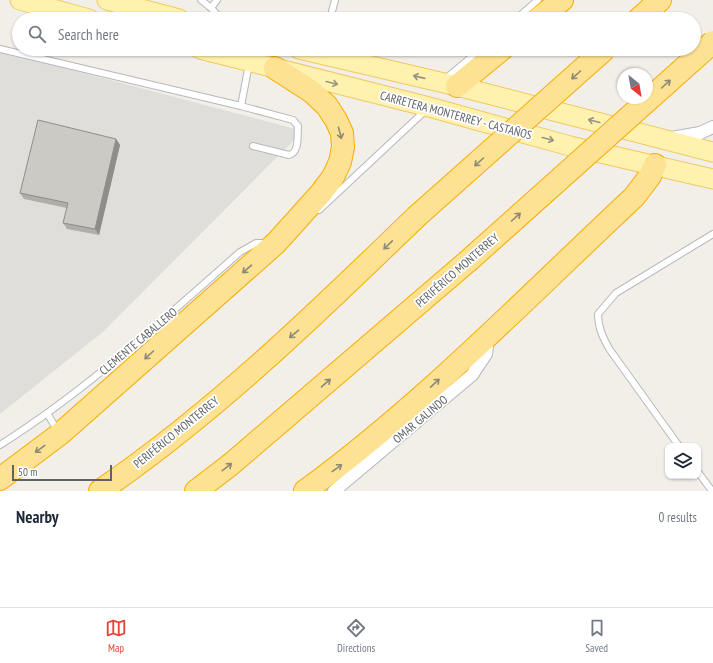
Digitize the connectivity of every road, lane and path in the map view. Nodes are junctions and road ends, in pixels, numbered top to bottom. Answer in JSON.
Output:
{"nodes":[{"id":1,"x":20,"y":0,"type":"edge"},
{"id":2,"x":107,"y":0,"type":"edge"},
{"id":3,"x":201,"y":0,"type":"edge"},
{"id":4,"x":216,"y":0,"type":"edge"},
{"id":5,"x":335,"y":0,"type":"edge"},
{"id":6,"x":538,"y":0,"type":"edge"},
{"id":7,"x":562,"y":0,"type":"edge"},
{"id":8,"x":660,"y":0,"type":"edge"},
{"id":9,"x":211,"y":8,"type":"junction"},
{"id":10,"x":64,"y":12,"type":"edge"},
{"id":11,"x":152,"y":12,"type":"edge"},
{"id":12,"x":215,"y":12,"type":"edge"},
{"id":13,"x":332,"y":12,"type":"edge"},
{"id":14,"x":524,"y":12,"type":"edge"},
{"id":15,"x":547,"y":12,"type":"edge"},
{"id":16,"x":647,"y":12,"type":"edge"},
{"id":17,"x":713,"y":42,"type":"edge"},
{"id":18,"x":0,"y":49,"type":"edge"},
{"id":19,"x":12,"y":52,"type":"edge"},
{"id":20,"x":701,"y":53,"type":"edge"},
{"id":21,"x":30,"y":56,"type":"edge"},
{"id":22,"x":227,"y":56,"type":"edge"},
{"id":23,"x":340,"y":56,"type":"edge"},
{"id":24,"x":475,"y":56,"type":"edge"},
{"id":25,"x":491,"y":56,"type":"edge"},
{"id":26,"x":597,"y":56,"type":"edge"},
{"id":27,"x":697,"y":56,"type":"edge"},
{"id":28,"x":250,"y":62,"type":"junction"},
{"id":29,"x":275,"y":68,"type":"junction"},
{"id":30,"x":449,"y":84,"type":"junction"},
{"id":31,"x":241,"y":106,"type":"junction"},
{"id":32,"x":429,"y":107,"type":"junction"},
{"id":33,"x":713,"y":127,"type":"edge"},
{"id":34,"x":660,"y":138,"type":"junction"},
{"id":35,"x":253,"y":146,"type":"dead end"},
{"id":36,"x":713,"y":152,"type":"edge"},
{"id":37,"x":655,"y":165,"type":"junction"},
{"id":38,"x":713,"y":179,"type":"edge"},
{"id":39,"x":314,"y":216,"type":"dead end"},
{"id":40,"x":296,"y":231,"type":"dead end"},
{"id":41,"x":713,"y":234,"type":"edge"},
{"id":42,"x":276,"y":243,"type":"junction"},
{"id":43,"x":488,"y":335,"type":"junction"},
{"id":44,"x":47,"y":413,"type":"junction"},
{"id":45,"x":60,"y":434,"type":"junction"},
{"id":46,"x":677,"y":443,"type":"edge"},
{"id":47,"x":0,"y":445,"type":"edge"},
{"id":48,"x":701,"y":476,"type":"edge"},
{"id":49,"x":0,"y":479,"type":"edge"},
{"id":50,"x":100,"y":491,"type":"edge"},
{"id":51,"x":196,"y":491,"type":"edge"},
{"id":52,"x":305,"y":491,"type":"edge"},
{"id":53,"x":334,"y":491,"type":"edge"},
{"id":54,"x":712,"y":491,"type":"edge"}],
"edges":[{"from":1,"to":10,"type":"main road"},
{"from":2,"to":11,"type":"main road"},
{"from":3,"to":9,"type":"lane"},
{"from":4,"to":9,"type":"lane"},
{"from":5,"to":13,"type":"lane"},
{"from":6,"to":14,"type":"lane"},
{"from":7,"to":15,"type":"highway"},
{"from":8,"to":16,"type":"highway"},
{"from":9,"to":12,"type":"lane"},
{"from":20,"to":17,"type":"highway","name":"PERIFÉRICO MONTERREY","one_way":true,"bridge":true},
{"from":18,"to":19,"type":"lane"},
{"from":21,"to":31,"type":"lane"},
{"from":22,"to":28,"type":"main road","name":"CARRETERA MONTERREY - CASTAÑOS"},
{"from":30,"to":23,"type":"main road","one_way":true},
{"from":24,"to":30,"type":"lane"},
{"from":25,"to":30,"type":"highway"},
{"from":26,"to":50,"type":"highway","name":"PERIFÉRICO MONTERREY","one_way":true,"bridge":true},
{"from":51,"to":27,"type":"highway","name":"PERIFÉRICO MONTERREY","one_way":true,"bridge":true},
{"from":28,"to":29,"type":"main road","name":"CARRETERA MONTERREY - CASTAÑOS"},
{"from":28,"to":31,"type":"lane"},
{"from":29,"to":32,"type":"main road","name":"CARRETERA MONTERREY - CASTAÑOS","one_way":true},
{"from":29,"to":42,"type":"highway","one_way":true},
{"from":34,"to":30,"type":"main road","one_way":true},
{"from":31,"to":35,"type":"lane"},
{"from":32,"to":37,"type":"main road","name":"CARRETERA MONTERREY - CASTAÑOS","one_way":true},
{"from":32,"to":39,"type":"lane"},
{"from":33,"to":34,"type":"street"},
{"from":34,"to":36,"type":"main road"},
{"from":37,"to":38,"type":"main road","name":"CARRETERA MONTERREY - CASTAÑOS"},
{"from":37,"to":43,"type":"highway"},
{"from":40,"to":42,"type":"lane"},
{"from":41,"to":46,"type":"lane"},
{"from":42,"to":44,"type":"lane","name":"CLEMENTE CABALLERO"},
{"from":42,"to":45,"type":"highway","one_way":true},
{"from":52,"to":43,"type":"highway","one_way":true},
{"from":43,"to":53,"type":"street","name":"OMAR GALINDO"},
{"from":44,"to":45,"type":"lane"},
{"from":44,"to":47,"type":"lane","name":"CLEMENTE CABALLERO"},
{"from":45,"to":49,"type":"highway","one_way":true},
{"from":48,"to":54,"type":"lane"}]}
